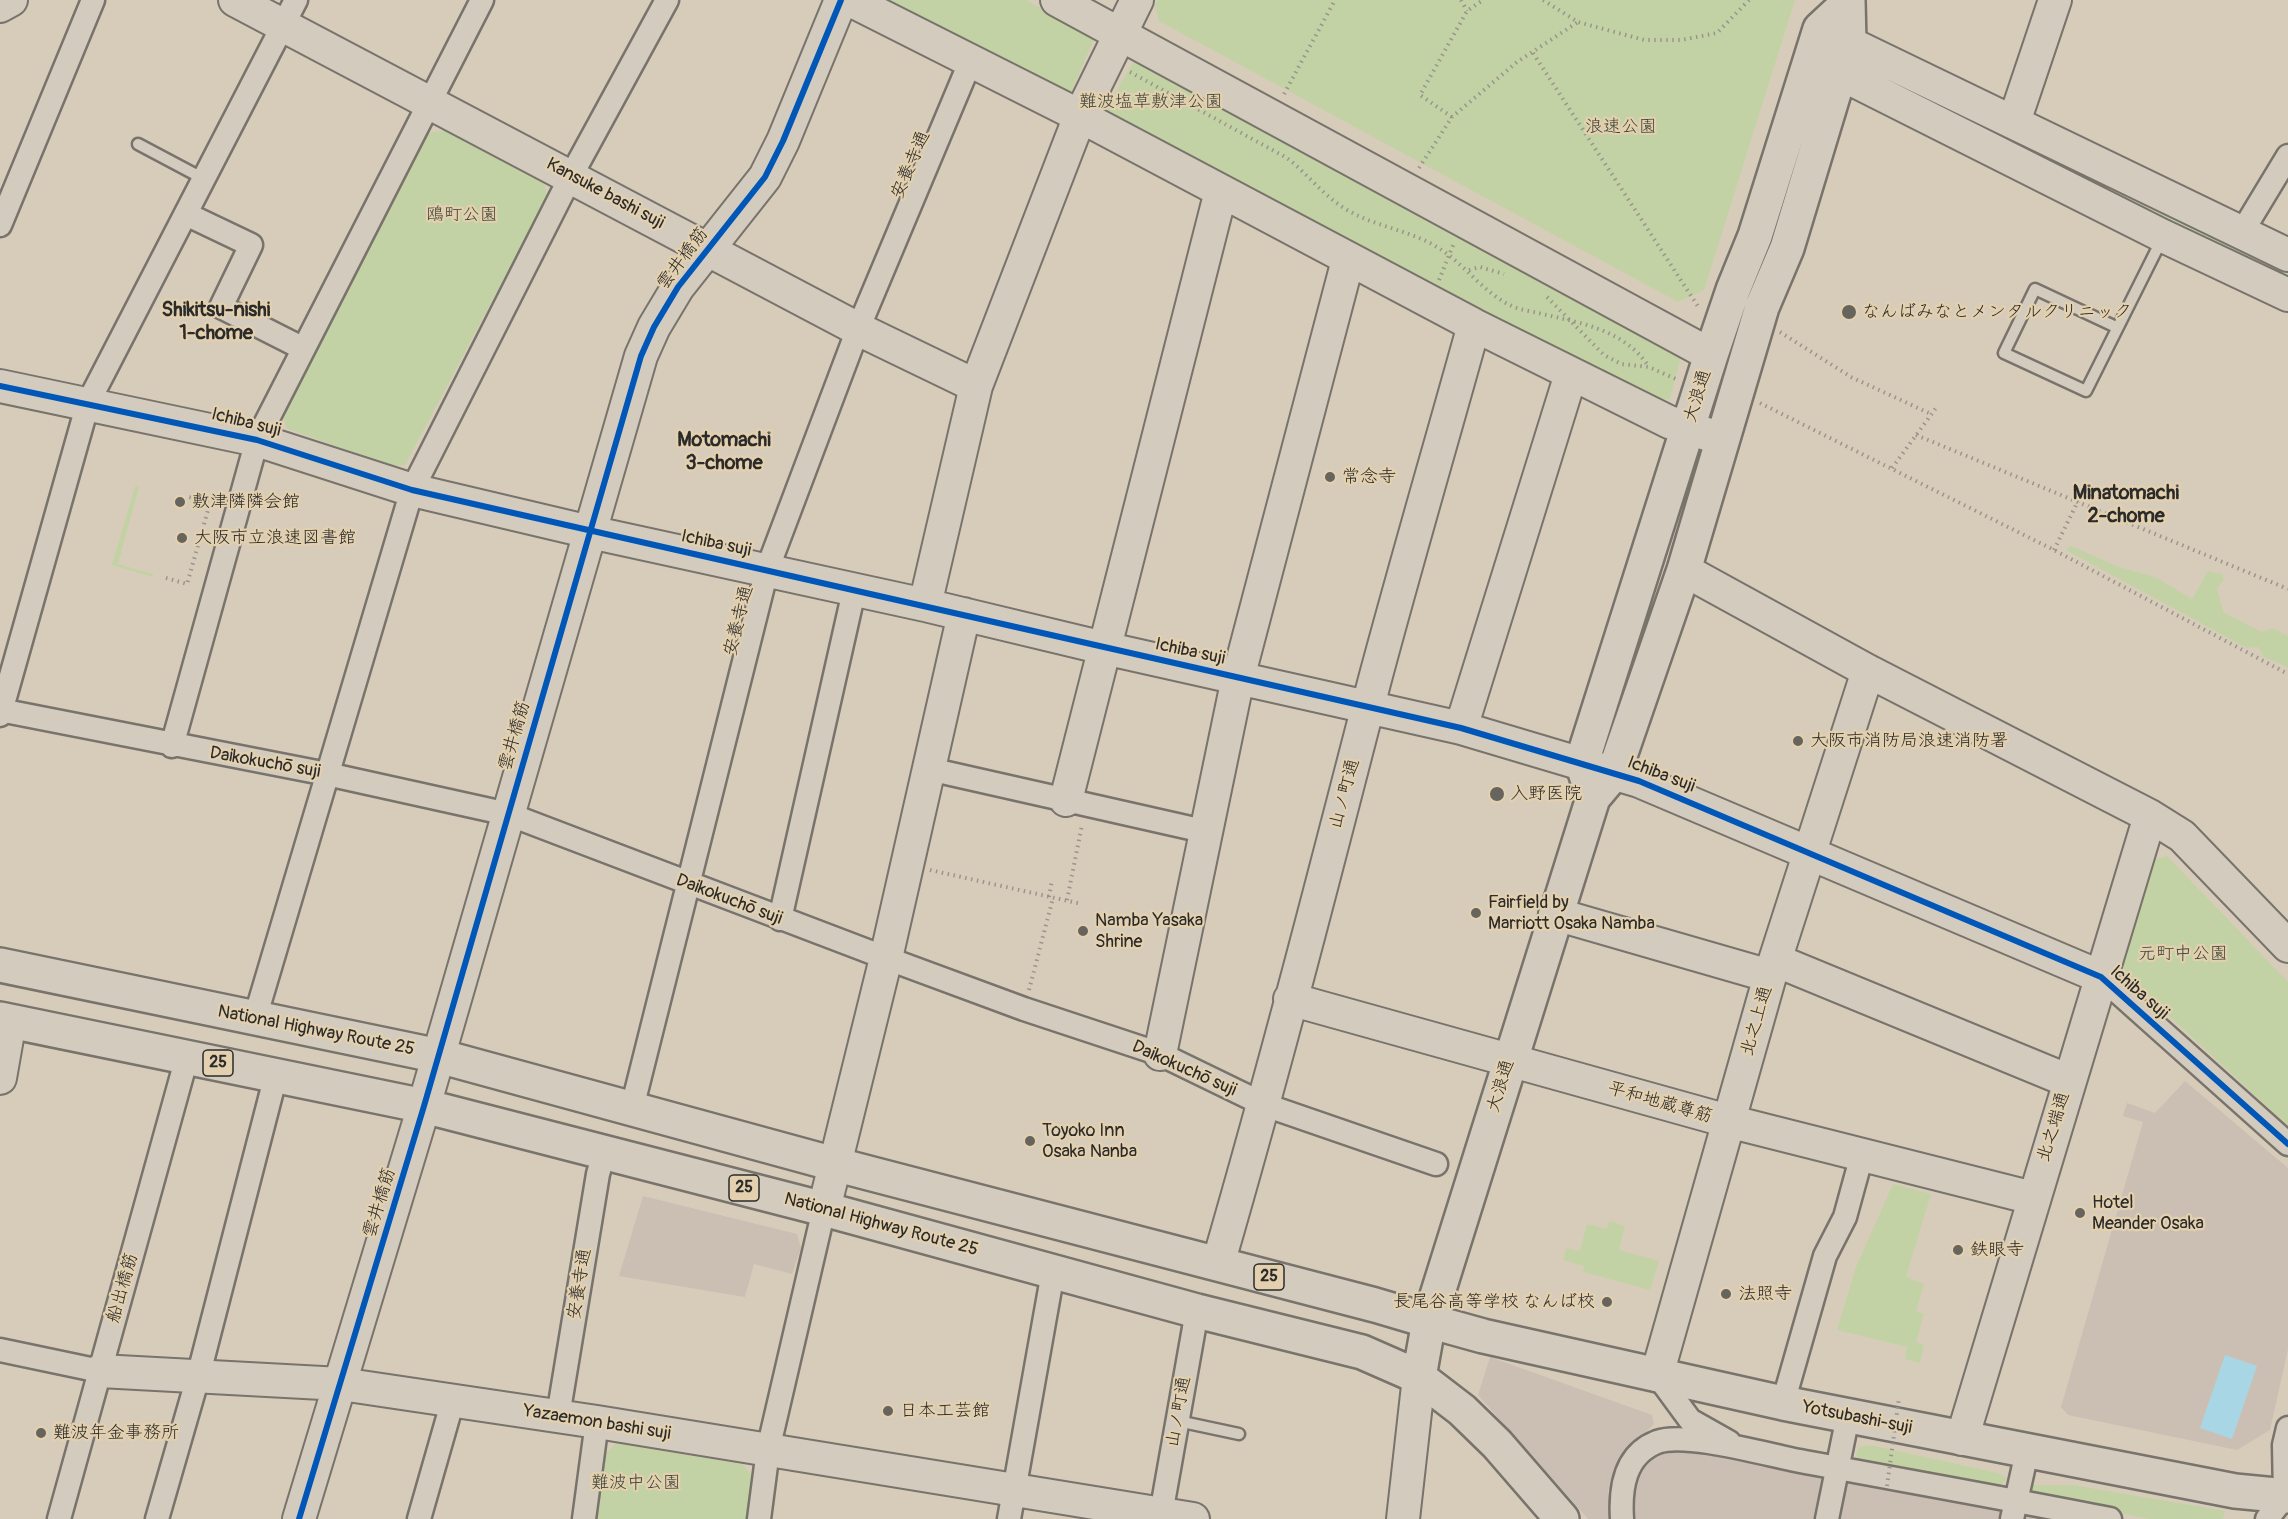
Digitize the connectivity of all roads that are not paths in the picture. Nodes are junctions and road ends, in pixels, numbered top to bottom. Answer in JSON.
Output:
{"nodes":[{"id":1,"x":11,"y":0,"type":"edge"},
{"id":2,"x":93,"y":0,"type":"edge"},
{"id":3,"x":235,"y":0,"type":"edge"},
{"id":4,"x":482,"y":0,"type":"edge"},
{"id":5,"x":667,"y":0,"type":"edge"},
{"id":6,"x":841,"y":0,"type":"edge"},
{"id":7,"x":850,"y":0,"type":"edge"},
{"id":8,"x":1057,"y":0,"type":"edge"},
{"id":9,"x":1137,"y":0,"type":"edge"},
{"id":10,"x":2055,"y":0,"type":"edge"},
{"id":11,"x":1847,"y":3,"type":"edge"},
{"id":12,"x":0,"y":6,"type":"edge"},
{"id":13,"x":290,"y":12,"type":"edge"},
{"id":14,"x":1119,"y":34,"type":"junction"},
{"id":15,"x":1830,"y":51,"type":"junction"},
{"id":16,"x":971,"y":60,"type":"junction"},
{"id":17,"x":429,"y":100,"type":"junction"},
{"id":18,"x":1080,"y":116,"type":"junction"},
{"id":19,"x":2014,"y":122,"type":"junction"},
{"id":20,"x":138,"y":144,"type":"dead end"},
{"id":21,"x":2288,"y":156,"type":"edge"},
{"id":22,"x":571,"y":176,"type":"junction"},
{"id":23,"x":204,"y":179,"type":"junction"},
{"id":24,"x":1221,"y":191,"type":"junction"},
{"id":25,"x":186,"y":214,"type":"junction"},
{"id":26,"x":0,"y":225,"type":"edge"},
{"id":27,"x":2242,"y":232,"type":"junction"},
{"id":28,"x":2163,"y":236,"type":"junction"},
{"id":29,"x":709,"y":248,"type":"junction"},
{"id":30,"x":2288,"y":255,"type":"edge"},
{"id":31,"x":1348,"y":260,"type":"junction"},
{"id":32,"x":2288,"y":295,"type":"edge"},
{"id":33,"x":1474,"y":325,"type":"junction"},
{"id":34,"x":2116,"y":327,"type":"junction"},
{"id":35,"x":858,"y":329,"type":"junction"},
{"id":36,"x":302,"y":348,"type":"junction"},
{"id":37,"x":1711,"y":355,"type":"junction"},
{"id":38,"x":1571,"y":374,"type":"junction"},
{"id":39,"x":0,"y":386,"type":"edge"},
{"id":40,"x":976,"y":386,"type":"junction"},
{"id":41,"x":88,"y":403,"type":"junction"},
{"id":42,"x":1689,"y":428,"type":"junction"},
{"id":43,"x":1722,"y":439,"type":"junction"},
{"id":44,"x":257,"y":440,"type":"junction"},
{"id":45,"x":412,"y":490,"type":"junction"},
{"id":46,"x":590,"y":532,"type":"junction"},
{"id":47,"x":767,"y":570,"type":"junction"},
{"id":48,"x":1684,"y":570,"type":"junction"},
{"id":49,"x":854,"y":591,"type":"junction"},
{"id":50,"x":925,"y":605,"type":"junction"},
{"id":51,"x":964,"y":614,"type":"junction"},
{"id":52,"x":1104,"y":648,"type":"junction"},
{"id":53,"x":1868,"y":671,"type":"junction"},
{"id":54,"x":1238,"y":678,"type":"junction"},
{"id":55,"x":1368,"y":708,"type":"junction"},
{"id":56,"x":0,"y":712,"type":"edge"},
{"id":57,"x":1461,"y":728,"type":"junction"},
{"id":58,"x":172,"y":746,"type":"junction"},
{"id":59,"x":1582,"y":762,"type":"junction"},
{"id":60,"x":929,"y":769,"type":"junction"},
{"id":61,"x":1614,"y":773,"type":"junction"},
{"id":62,"x":327,"y":774,"type":"junction"},
{"id":63,"x":1593,"y":798,"type":"junction"},
{"id":64,"x":1076,"y":802,"type":"junction"},
{"id":65,"x":508,"y":814,"type":"junction"},
{"id":66,"x":2150,"y":816,"type":"junction"},
{"id":67,"x":1208,"y":832,"type":"junction"},
{"id":68,"x":1810,"y":852,"type":"junction"},
{"id":69,"x":688,"y":884,"type":"junction"},
{"id":70,"x":1555,"y":915,"type":"junction"},
{"id":71,"x":780,"y":919,"type":"junction"},
{"id":72,"x":2288,"y":946,"type":"edge"},
{"id":73,"x":886,"y":958,"type":"junction"},
{"id":74,"x":0,"y":965,"type":"edge"},
{"id":75,"x":1773,"y":968,"type":"junction"},
{"id":76,"x":2101,"y":977,"type":"junction"},
{"id":77,"x":1290,"y":999,"type":"junction"},
{"id":78,"x":255,"y":1018,"type":"junction"},
{"id":79,"x":5,"y":1020,"type":"edge"},
{"id":80,"x":1160,"y":1054,"type":"junction"},
{"id":81,"x":439,"y":1056,"type":"junction"},
{"id":82,"x":188,"y":1057,"type":"junction"},
{"id":83,"x":1509,"y":1060,"type":"junction"},
{"id":84,"x":276,"y":1075,"type":"junction"},
{"id":85,"x":0,"y":1078,"type":"edge"},
{"id":86,"x":2069,"y":1081,"type":"junction"},
{"id":87,"x":424,"y":1106,"type":"junction"},
{"id":88,"x":1265,"y":1106,"type":"junction"},
{"id":89,"x":632,"y":1108,"type":"junction"},
{"id":90,"x":1728,"y":1121,"type":"junction"},
{"id":91,"x":2288,"y":1144,"type":"edge"},
{"id":92,"x":604,"y":1153,"type":"junction"},
{"id":93,"x":1862,"y":1155,"type":"junction"},
{"id":94,"x":834,"y":1164,"type":"junction"},
{"id":95,"x":1437,"y":1164,"type":"dead end"},
{"id":96,"x":2033,"y":1198,"type":"junction"},
{"id":97,"x":824,"y":1209,"type":"junction"},
{"id":98,"x":1218,"y":1264,"type":"junction"},
{"id":99,"x":1053,"y":1272,"type":"junction"},
{"id":100,"x":1197,"y":1311,"type":"junction"},
{"id":101,"x":1429,"y":1320,"type":"junction"},
{"id":102,"x":0,"y":1350,"type":"edge"},
{"id":103,"x":100,"y":1371,"type":"junction"},
{"id":104,"x":1658,"y":1375,"type":"junction"},
{"id":105,"x":198,"y":1377,"type":"junction"},
{"id":106,"x":1419,"y":1377,"type":"junction"},
{"id":107,"x":342,"y":1384,"type":"junction"},
{"id":108,"x":453,"y":1401,"type":"junction"},
{"id":109,"x":1783,"y":1403,"type":"junction"},
{"id":110,"x":558,"y":1416,"type":"junction"},
{"id":111,"x":1848,"y":1416,"type":"junction"},
{"id":112,"x":1178,"y":1421,"type":"junction"},
{"id":113,"x":597,"y":1422,"type":"junction"},
{"id":114,"x":2288,"y":1428,"type":"edge"},
{"id":115,"x":1239,"y":1434,"type":"dead end"},
{"id":116,"x":1962,"y":1439,"type":"junction"},
{"id":117,"x":1739,"y":1448,"type":"junction"},
{"id":118,"x":768,"y":1450,"type":"junction"},
{"id":119,"x":2027,"y":1452,"type":"junction"},
{"id":120,"x":1838,"y":1467,"type":"junction"},
{"id":121,"x":2282,"y":1500,"type":"edge"},
{"id":122,"x":1011,"y":1505,"type":"edge"},
{"id":123,"x":2013,"y":1510,"type":"edge"},
{"id":124,"x":1161,"y":1514,"type":"junction"},
{"id":125,"x":58,"y":1519,"type":"edge"},
{"id":126,"x":157,"y":1519,"type":"edge"},
{"id":127,"x":299,"y":1519,"type":"edge"},
{"id":128,"x":419,"y":1519,"type":"edge"},
{"id":129,"x":584,"y":1519,"type":"edge"},
{"id":130,"x":759,"y":1519,"type":"edge"},
{"id":131,"x":1192,"y":1519,"type":"edge"},
{"id":132,"x":1403,"y":1519,"type":"edge"},
{"id":133,"x":1562,"y":1519,"type":"edge"},
{"id":134,"x":1622,"y":1519,"type":"edge"},
{"id":135,"x":1827,"y":1519,"type":"edge"},
{"id":136,"x":2110,"y":1519,"type":"edge"}],
"edges":[{"from":1,"to":12,"type":"street"},
{"from":2,"to":26,"type":"street"},
{"from":3,"to":13,"type":"street","name":"Kansuke bashi suji"},
{"from":4,"to":17,"type":"street"},
{"from":5,"to":22,"type":"street"},
{"from":6,"to":29,"type":"street","name":"雲井橋筋"},
{"from":7,"to":16,"type":"street"},
{"from":8,"to":14,"type":"street"},
{"from":9,"to":14,"type":"street"},
{"from":10,"to":19,"type":"street"},
{"from":11,"to":15,"type":"main road"},
{"from":13,"to":17,"type":"street","name":"Kansuke bashi suji"},
{"from":13,"to":23,"type":"street"},
{"from":14,"to":18,"type":"street"},
{"from":14,"to":37,"type":"street"},
{"from":15,"to":19,"type":"street"},
{"from":15,"to":28,"type":"street"},
{"from":15,"to":37,"type":"main road","name":"大浪通"},
{"from":15,"to":43,"type":"main road","name":"大浪通"},
{"from":16,"to":18,"type":"street"},
{"from":16,"to":35,"type":"street","name":"安養寺通"},
{"from":17,"to":22,"type":"street","name":"Kansuke bashi suji"},
{"from":17,"to":36,"type":"street"},
{"from":18,"to":24,"type":"street"},
{"from":18,"to":40,"type":"street"},
{"from":19,"to":27,"type":"street"},
{"from":20,"to":23,"type":"lane"},
{"from":21,"to":27,"type":"street"},
{"from":22,"to":29,"type":"street","name":"Kansuke bashi suji"},
{"from":22,"to":45,"type":"street"},
{"from":23,"to":25,"type":"street"},
{"from":24,"to":31,"type":"street"},
{"from":24,"to":52,"type":"street"},
{"from":25,"to":36,"type":"street"},
{"from":25,"to":41,"type":"street"},
{"from":27,"to":30,"type":"street"},
{"from":28,"to":32,"type":"street"},
{"from":28,"to":34,"type":"lane"},
{"from":29,"to":35,"type":"street","name":"Kansuke bashi suji"},
{"from":29,"to":46,"type":"street","name":"雲井橋筋"},
{"from":31,"to":33,"type":"street"},
{"from":31,"to":54,"type":"street"},
{"from":33,"to":38,"type":"street"},
{"from":33,"to":55,"type":"street","name":"山ノ町通"},
{"from":34,"to":34,"type":"lane"},
{"from":35,"to":40,"type":"street","name":"Kansuke bashi suji"},
{"from":35,"to":47,"type":"street","name":"安養寺通"},
{"from":36,"to":44,"type":"street"},
{"from":37,"to":42,"type":"main road","name":"大浪通"},
{"from":38,"to":42,"type":"street"},
{"from":38,"to":57,"type":"street"},
{"from":39,"to":41,"type":"street","name":"Ichiba suji"},
{"from":40,"to":50,"type":"street"},
{"from":41,"to":44,"type":"street","name":"Ichiba suji"},
{"from":41,"to":56,"type":"street"},
{"from":42,"to":43,"type":"street"},
{"from":42,"to":59,"type":"main road","name":"大浪通"},
{"from":43,"to":48,"type":"main road","name":"大浪通"},
{"from":44,"to":45,"type":"street","name":"Ichiba suji"},
{"from":44,"to":58,"type":"street"},
{"from":45,"to":46,"type":"street","name":"Ichiba suji"},
{"from":45,"to":62,"type":"street"},
{"from":46,"to":47,"type":"street","name":"Ichiba suji"},
{"from":46,"to":65,"type":"street","name":"雲井橋筋"},
{"from":47,"to":49,"type":"street","name":"Ichiba suji"},
{"from":47,"to":69,"type":"street","name":"安養寺通"},
{"from":48,"to":53,"type":"street"},
{"from":48,"to":61,"type":"main road","name":"大浪通"},
{"from":49,"to":50,"type":"street","name":"Ichiba suji"},
{"from":49,"to":71,"type":"street"},
{"from":50,"to":51,"type":"street","name":"Ichiba suji"},
{"from":51,"to":52,"type":"street","name":"Ichiba suji"},
{"from":51,"to":60,"type":"street"},
{"from":52,"to":54,"type":"street","name":"Ichiba suji"},
{"from":52,"to":64,"type":"street"},
{"from":53,"to":66,"type":"street"},
{"from":53,"to":68,"type":"street","name":"北之上通"},
{"from":54,"to":55,"type":"street","name":"Ichiba suji"},
{"from":54,"to":67,"type":"street"},
{"from":55,"to":57,"type":"street","name":"Ichiba suji"},
{"from":55,"to":77,"type":"street","name":"山ノ町通"},
{"from":56,"to":58,"type":"street","name":"Daikokuchō suji"},
{"from":57,"to":59,"type":"street","name":"Ichiba suji"},
{"from":58,"to":62,"type":"street","name":"Daikokuchō suji"},
{"from":59,"to":61,"type":"street","name":"Ichiba suji"},
{"from":59,"to":63,"type":"main road"},
{"from":60,"to":64,"type":"street"},
{"from":60,"to":73,"type":"street"},
{"from":61,"to":63,"type":"main road","name":"大浪通"},
{"from":61,"to":68,"type":"street","name":"Ichiba suji"},
{"from":62,"to":65,"type":"street","name":"Daikokuchō suji"},
{"from":62,"to":78,"type":"street"},
{"from":63,"to":70,"type":"main road","name":"大浪通"},
{"from":64,"to":67,"type":"street"},
{"from":65,"to":69,"type":"street","name":"Daikokuchō suji"},
{"from":65,"to":81,"type":"street","name":"雲井橋筋"},
{"from":66,"to":72,"type":"street"},
{"from":66,"to":76,"type":"street","name":"北之端通"},
{"from":67,"to":80,"type":"street"},
{"from":68,"to":75,"type":"street","name":"北之上通"},
{"from":68,"to":76,"type":"street","name":"Ichiba suji"},
{"from":69,"to":71,"type":"street","name":"Daikokuchō suji"},
{"from":69,"to":89,"type":"street","name":"安養寺通"},
{"from":70,"to":75,"type":"street"},
{"from":70,"to":83,"type":"main road","name":"大浪通"},
{"from":71,"to":73,"type":"street","name":"Daikokuchō suji"},
{"from":73,"to":80,"type":"street","name":"Daikokuchō suji"},
{"from":73,"to":94,"type":"street"},
{"from":74,"to":78,"type":"main road","name":"National Highway Route 25","number":"25"},
{"from":75,"to":86,"type":"street"},
{"from":75,"to":90,"type":"street","name":"北之上通"},
{"from":76,"to":86,"type":"street","name":"北之端通"},
{"from":76,"to":91,"type":"street","name":"Ichiba suji"},
{"from":77,"to":83,"type":"street","name":"平和地蔵尊筋"},
{"from":77,"to":88,"type":"street","name":"山ノ町通"},
{"from":78,"to":81,"type":"main road","name":"National Highway Route 25","number":"25"},
{"from":79,"to":82,"type":"main road","name":"National Highway Route 25","number":"25"},
{"from":79,"to":85,"type":"street"},
{"from":80,"to":88,"type":"street","name":"Daikokuchō suji"},
{"from":81,"to":87,"type":"street","name":"雲井橋筋"},
{"from":81,"to":89,"type":"main road","name":"National Highway Route 25","number":"25"},
{"from":82,"to":84,"type":"main road","name":"National Highway Route 25","number":"25"},
{"from":82,"to":103,"type":"street","name":"船出橋筋"},
{"from":83,"to":90,"type":"street","name":"平和地蔵尊筋"},
{"from":83,"to":101,"type":"main road","name":"大浪通"},
{"from":84,"to":87,"type":"main road","name":"National Highway Route 25","number":"25"},
{"from":84,"to":105,"type":"street"},
{"from":86,"to":96,"type":"street","name":"北之端通"},
{"from":87,"to":92,"type":"main road","name":"National Highway Route 25","number":"25"},
{"from":87,"to":107,"type":"street","name":"雲井橋筋"},
{"from":88,"to":95,"type":"street","name":"Daikokuchō suji"},
{"from":88,"to":98,"type":"street","name":"山ノ町通"},
{"from":89,"to":94,"type":"main road","name":"National Highway Route 25","number":"25"},
{"from":90,"to":93,"type":"street","name":"平和地蔵尊筋"},
{"from":90,"to":104,"type":"street","name":"北之上通"},
{"from":92,"to":97,"type":"main road","name":"National Highway Route 25","number":"25"},
{"from":92,"to":110,"type":"street","name":"安養寺通"},
{"from":93,"to":96,"type":"street","name":"平和地蔵尊筋"},
{"from":93,"to":109,"type":"street"},
{"from":94,"to":97,"type":"street"},
{"from":94,"to":98,"type":"main road","name":"National Highway Route 25","number":"25"},
{"from":96,"to":116,"type":"street","name":"北之端通"},
{"from":97,"to":99,"type":"main road","name":"National Highway Route 25","number":"25"},
{"from":97,"to":118,"type":"street"},
{"from":98,"to":101,"type":"main road","name":"National Highway Route 25","number":"25"},
{"from":99,"to":100,"type":"main road","name":"National Highway Route 25","number":"25"},
{"from":99,"to":122,"type":"street"},
{"from":100,"to":106,"type":"main road","name":"National Highway Route 25","number":"25"},
{"from":100,"to":112,"type":"street","name":"山ノ町通"},
{"from":101,"to":104,"type":"main road","name":"Yotsubashi-suji"},
{"from":101,"to":106,"type":"main road","name":"大浪通"},
{"from":102,"to":103,"type":"street","name":"Yazaemon bashi suji"},
{"from":103,"to":105,"type":"street","name":"Yazaemon bashi suji"},
{"from":103,"to":125,"type":"street","name":"船出橋筋"},
{"from":104,"to":109,"type":"main road","name":"Yotsubashi-suji"},
{"from":104,"to":117,"type":"street"},
{"from":105,"to":107,"type":"street","name":"Yazaemon bashi suji"},
{"from":105,"to":126,"type":"street"},
{"from":106,"to":132,"type":"street"},
{"from":106,"to":133,"type":"main road","name":"National Highway Route 25","number":"25"},
{"from":107,"to":108,"type":"street","name":"Yazaemon bashi suji"},
{"from":107,"to":127,"type":"street","name":"雲井橋筋"},
{"from":108,"to":110,"type":"street","name":"Yazaemon bashi suji"},
{"from":108,"to":128,"type":"street"},
{"from":109,"to":111,"type":"main road","name":"Yotsubashi-suji"},
{"from":110,"to":113,"type":"street","name":"Yazaemon bashi suji"},
{"from":111,"to":116,"type":"main road","name":"Yotsubashi-suji"},
{"from":111,"to":120,"type":"street"},
{"from":112,"to":115,"type":"lane"},
{"from":112,"to":124,"type":"street","name":"山ノ町通"},
{"from":113,"to":118,"type":"street","name":"Yazaemon bashi suji"},
{"from":113,"to":129,"type":"street"},
{"from":114,"to":121,"type":"street"},
{"from":116,"to":119,"type":"main road","name":"Yotsubashi-suji"},
{"from":117,"to":120,"type":"street"},
{"from":117,"to":134,"type":"street"},
{"from":118,"to":122,"type":"street","name":"Yazaemon bashi suji"},
{"from":118,"to":130,"type":"street"},
{"from":119,"to":121,"type":"main road","name":"Yotsubashi-suji"},
{"from":119,"to":123,"type":"street"},
{"from":120,"to":123,"type":"street"},
{"from":120,"to":135,"type":"street"},
{"from":122,"to":124,"type":"street","name":"Yazaemon bashi suji"},
{"from":123,"to":136,"type":"street"},
{"from":124,"to":131,"type":"street","name":"Yazaemon bashi suji"}]}
